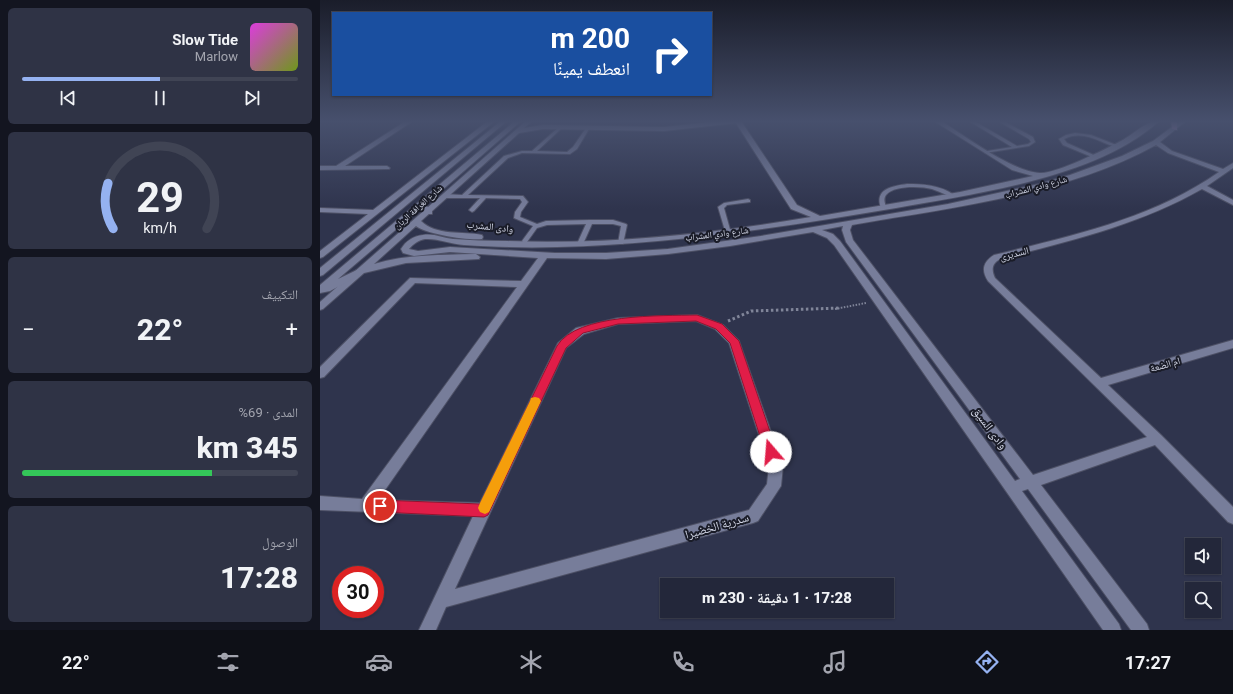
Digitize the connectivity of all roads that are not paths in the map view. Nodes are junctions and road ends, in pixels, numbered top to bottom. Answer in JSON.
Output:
{"nodes":[{"id":1,"x":364,"y":150,"type":"edge"},
{"id":2,"x":455,"y":150,"type":"edge"},
{"id":3,"x":467,"y":150,"type":"edge"},
{"id":4,"x":483,"y":150,"type":"edge"},
{"id":5,"x":496,"y":150,"type":"edge"},
{"id":6,"x":572,"y":150,"type":"edge"},
{"id":7,"x":757,"y":150,"type":"edge"},
{"id":8,"x":984,"y":150,"type":"edge"},
{"id":9,"x":996,"y":150,"type":"edge"},
{"id":10,"x":1080,"y":150,"type":"edge"},
{"id":11,"x":1107,"y":150,"type":"edge"},
{"id":12,"x":1141,"y":150,"type":"edge"},
{"id":13,"x":1148,"y":150,"type":"edge"},
{"id":14,"x":532,"y":152,"type":"joint"},
{"id":15,"x":987,"y":152,"type":"junction"},
{"id":16,"x":1170,"y":152,"type":"joint"},
{"id":17,"x":1094,"y":156,"type":"junction"},
{"id":18,"x":1233,"y":165,"type":"edge"},
{"id":19,"x":320,"y":168,"type":"edge"},
{"id":20,"x":337,"y":168,"type":"junction"},
{"id":21,"x":386,"y":168,"type":"dead end"},
{"id":22,"x":1014,"y":169,"type":"junction"},
{"id":23,"x":1225,"y":172,"type":"junction"},
{"id":24,"x":1040,"y":176,"type":"junction"},
{"id":25,"x":1020,"y":181,"type":"junction"},
{"id":26,"x":1203,"y":187,"type":"junction"},
{"id":27,"x":951,"y":195,"type":"junction"},
{"id":28,"x":445,"y":196,"type":"junction"},
{"id":29,"x":464,"y":196,"type":"junction"},
{"id":30,"x":485,"y":196,"type":"junction"},
{"id":31,"x":748,"y":201,"type":"dead end"},
{"id":32,"x":1233,"y":203,"type":"edge"},
{"id":33,"x":419,"y":204,"type":"junction"},
{"id":34,"x":794,"y":207,"type":"junction"},
{"id":35,"x":883,"y":207,"type":"junction"},
{"id":36,"x":320,"y":210,"type":"edge"},
{"id":37,"x":472,"y":210,"type":"dead end"},
{"id":38,"x":376,"y":212,"type":"junction"},
{"id":39,"x":429,"y":212,"type":"junction"},
{"id":40,"x":820,"y":218,"type":"junction"},
{"id":41,"x":417,"y":222,"type":"junction"},
{"id":42,"x":590,"y":222,"type":"junction"},
{"id":43,"x":848,"y":223,"type":"junction"},
{"id":44,"x":784,"y":224,"type":"junction"},
{"id":45,"x":538,"y":226,"type":"junction"},
{"id":46,"x":813,"y":229,"type":"junction"},
{"id":47,"x":728,"y":233,"type":"junction"},
{"id":48,"x":525,"y":241,"type":"junction"},
{"id":49,"x":621,"y":242,"type":"junction"},
{"id":50,"x":565,"y":244,"type":"junction"},
{"id":51,"x":580,"y":244,"type":"junction"},
{"id":52,"x":320,"y":255,"type":"edge"},
{"id":53,"x":544,"y":256,"type":"junction"},
{"id":54,"x":360,"y":272,"type":"junction"},
{"id":55,"x":320,"y":273,"type":"edge"},
{"id":56,"x":524,"y":284,"type":"junction"},
{"id":57,"x":320,"y":291,"type":"edge"},
{"id":58,"x":320,"y":307,"type":"edge"},
{"id":59,"x":1233,"y":344,"type":"edge"},
{"id":60,"x":320,"y":374,"type":"edge"},
{"id":61,"x":1098,"y":384,"type":"junction"},
{"id":62,"x":1157,"y":440,"type":"junction"},
{"id":63,"x":1031,"y":482,"type":"junction"},
{"id":64,"x":1012,"y":488,"type":"junction"},
{"id":65,"x":320,"y":503,"type":"edge"},
{"id":66,"x":365,"y":506,"type":"junction"},
{"id":67,"x":484,"y":510,"type":"junction"},
{"id":68,"x":1233,"y":517,"type":"edge"},
{"id":69,"x":440,"y":602,"type":"junction"},
{"id":70,"x":427,"y":630,"type":"edge"},
{"id":71,"x":1113,"y":630,"type":"edge"},
{"id":72,"x":1141,"y":630,"type":"edge"}],
"edges":[{"from":1,"to":20,"type":"street"},
{"from":2,"to":38,"type":"street","name":"شارع الغرافة الريان"},
{"from":3,"to":55,"type":"street","name":"شارع الغرافة الريان"},
{"from":4,"to":33,"type":"street","name":"شارع الغرافة الريان"},
{"from":5,"to":28,"type":"street","name":"شارع الغرافة الريان"},
{"from":6,"to":14,"type":"lane"},
{"from":7,"to":34,"type":"street"},
{"from":8,"to":15,"type":"street"},
{"from":9,"to":15,"type":"lane"},
{"from":10,"to":17,"type":"lane"},
{"from":11,"to":17,"type":"street","name":"شارع وادي المشراب"},
{"from":12,"to":43,"type":"street","name":"شارع وادي المشراب"},
{"from":13,"to":16,"type":"street"},
{"from":14,"to":29,"type":"lane"},
{"from":15,"to":22,"type":"street"},
{"from":16,"to":23,"type":"street"},
{"from":17,"to":24,"type":"street","name":"شارع وادي المشراب"},
{"from":18,"to":23,"type":"street","name":"السديرى"},
{"from":19,"to":20,"type":"street"},
{"from":20,"to":21,"type":"street"},
{"from":22,"to":24,"type":"street"},
{"from":22,"to":25,"type":"street"},
{"from":23,"to":26,"type":"street","name":"السديرى"},
{"from":24,"to":25,"type":"street","name":"شارع وادي المشراب"},
{"from":25,"to":27,"type":"street","name":"شارع وادي المشراب"},
{"from":26,"to":32,"type":"street"},
{"from":26,"to":61,"type":"street","name":"السديرى"},
{"from":27,"to":35,"type":"street","name":"شارع وادي المشراب"},
{"from":27,"to":35,"type":"lane"},
{"from":28,"to":29,"type":"lane"},
{"from":28,"to":39,"type":"street","name":"شارع الغرافة الريان"},
{"from":29,"to":30,"type":"lane"},
{"from":30,"to":37,"type":"lane"},
{"from":30,"to":45,"type":"lane"},
{"from":31,"to":47,"type":"lane"},
{"from":33,"to":39,"type":"street"},
{"from":33,"to":57,"type":"street","name":"شارع الغرافة الريان"},
{"from":34,"to":40,"type":"street"},
{"from":34,"to":44,"type":"street"},
{"from":35,"to":40,"type":"street","name":"شارع وادي المشراب"},
{"from":36,"to":38,"type":"street"},
{"from":38,"to":52,"type":"street","name":"شارع الغرافة الريان"},
{"from":39,"to":41,"type":"street","name":"شارع الغرافة الريان"},
{"from":40,"to":44,"type":"street","name":"شارع وادي المشراب"},
{"from":41,"to":48,"type":"street","name":"وادى المشرب"},
{"from":41,"to":54,"type":"street","name":"شارع الغرافة الريان"},
{"from":42,"to":45,"type":"lane"},
{"from":42,"to":49,"type":"lane"},
{"from":42,"to":51,"type":"lane"},
{"from":43,"to":46,"type":"street","name":"شارع وادي المشراب"},
{"from":43,"to":63,"type":"street","name":"وادى السيق"},
{"from":44,"to":47,"type":"street","name":"شارع وادي المشراب"},
{"from":45,"to":48,"type":"lane"},
{"from":46,"to":53,"type":"street","name":"شارع وادي المشراب"},
{"from":46,"to":64,"type":"street","name":"وادى السيق"},
{"from":47,"to":49,"type":"street","name":"شارع وادي المشراب"},
{"from":48,"to":50,"type":"street","name":"وادى المشرب"},
{"from":49,"to":51,"type":"street","name":"شارع وادي المشراب"},
{"from":50,"to":51,"type":"street","name":"شارع وادي المشراب"},
{"from":50,"to":53,"type":"street","name":"شارع وادي المشراب"},
{"from":53,"to":54,"type":"street","name":"شارع وادي المشراب"},
{"from":53,"to":56,"type":"street"},
{"from":54,"to":57,"type":"street"},
{"from":54,"to":58,"type":"street","name":"شارع الغرافة الريان"},
{"from":56,"to":60,"type":"street"},
{"from":56,"to":66,"type":"street"},
{"from":59,"to":61,"type":"street","name":"ام الضعة"},
{"from":61,"to":62,"type":"street","name":"السديرى"},
{"from":62,"to":63,"type":"street"},
{"from":62,"to":68,"type":"street","name":"السديرى"},
{"from":63,"to":64,"type":"street"},
{"from":63,"to":72,"type":"street","name":"وادى السيق"},
{"from":64,"to":71,"type":"street","name":"وادى السيق"},
{"from":65,"to":66,"type":"street"},
{"from":66,"to":67,"type":"street"},
{"from":67,"to":69,"type":"street","name":"سدرية الخضيرا"},
{"from":67,"to":69,"type":"street","name":"سدرية الخضيرا"},
{"from":69,"to":70,"type":"street","name":"سدرية الخضيرا"}]}
